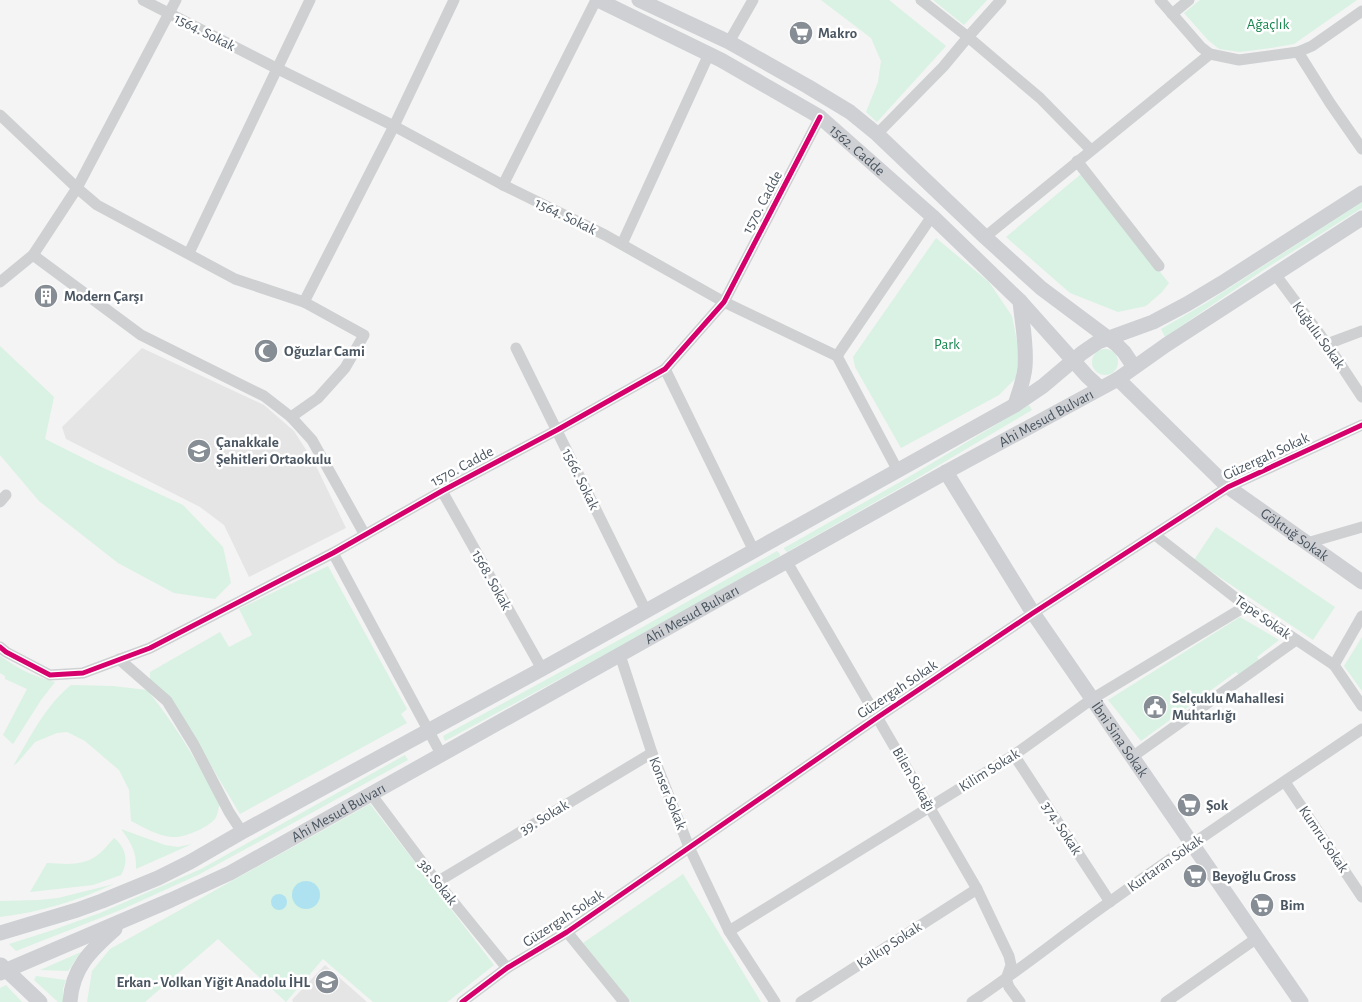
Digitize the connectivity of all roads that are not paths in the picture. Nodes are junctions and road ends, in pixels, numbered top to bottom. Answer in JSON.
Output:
{"nodes":[{"id":1,"x":143,"y":0,"type":"edge"},
{"id":2,"x":176,"y":0,"type":"edge"},
{"id":3,"x":310,"y":0,"type":"edge"},
{"id":4,"x":454,"y":0,"type":"edge"},
{"id":5,"x":597,"y":0,"type":"edge"},
{"id":6,"x":639,"y":0,"type":"edge"},
{"id":7,"x":754,"y":0,"type":"edge"},
{"id":8,"x":921,"y":0,"type":"edge"},
{"id":9,"x":1002,"y":0,"type":"edge"},
{"id":10,"x":1160,"y":0,"type":"edge"},
{"id":11,"x":1189,"y":0,"type":"edge"},
{"id":12,"x":1362,"y":11,"type":"edge"},
{"id":13,"x":169,"y":14,"type":"junction"},
{"id":14,"x":1172,"y":14,"type":"junction"},
{"id":15,"x":968,"y":37,"type":"junction"},
{"id":16,"x":729,"y":42,"type":"junction"},
{"id":17,"x":1298,"y":52,"type":"junction"},
{"id":18,"x":709,"y":54,"type":"junction"},
{"id":19,"x":1210,"y":54,"type":"junction"},
{"id":20,"x":278,"y":69,"type":"junction"},
{"id":21,"x":0,"y":115,"type":"edge"},
{"id":22,"x":820,"y":117,"type":"junction"},
{"id":23,"x":394,"y":126,"type":"junction"},
{"id":24,"x":877,"y":134,"type":"junction"},
{"id":25,"x":1362,"y":149,"type":"edge"},
{"id":26,"x":1091,"y":150,"type":"junction"},
{"id":27,"x":1077,"y":161,"type":"junction"},
{"id":28,"x":503,"y":185,"type":"junction"},
{"id":29,"x":76,"y":188,"type":"junction"},
{"id":30,"x":1362,"y":192,"type":"edge"},
{"id":31,"x":932,"y":216,"type":"junction"},
{"id":32,"x":1362,"y":218,"type":"edge"},
{"id":33,"x":985,"y":237,"type":"junction"},
{"id":34,"x":622,"y":244,"type":"junction"},
{"id":35,"x":190,"y":253,"type":"junction"},
{"id":36,"x":33,"y":255,"type":"junction"},
{"id":37,"x":1159,"y":266,"type":"dead end"},
{"id":38,"x":1275,"y":274,"type":"junction"},
{"id":39,"x":0,"y":282,"type":"edge"},
{"id":40,"x":1020,"y":301,"type":"junction"},
{"id":41,"x":304,"y":302,"type":"junction"},
{"id":42,"x":724,"y":302,"type":"junction"},
{"id":43,"x":1360,"y":331,"type":"edge"},
{"id":44,"x":1108,"y":338,"type":"junction"},
{"id":45,"x":1327,"y":344,"type":"junction"},
{"id":46,"x":516,"y":348,"type":"dead end"},
{"id":47,"x":837,"y":356,"type":"junction"},
{"id":48,"x":1074,"y":360,"type":"junction"},
{"id":49,"x":1134,"y":368,"type":"junction"},
{"id":50,"x":665,"y":369,"type":"junction"},
{"id":51,"x":1118,"y":379,"type":"junction"},
{"id":52,"x":1100,"y":388,"type":"junction"},
{"id":53,"x":1362,"y":397,"type":"edge"},
{"id":54,"x":1015,"y":405,"type":"junction"},
{"id":55,"x":292,"y":417,"type":"junction"},
{"id":56,"x":1362,"y":425,"type":"edge"},
{"id":57,"x":557,"y":430,"type":"junction"},
{"id":58,"x":898,"y":471,"type":"junction"},
{"id":59,"x":946,"y":472,"type":"junction"},
{"id":60,"x":1228,"y":487,"type":"junction"},
{"id":61,"x":442,"y":491,"type":"junction"},
{"id":62,"x":1362,"y":527,"type":"edge"},
{"id":63,"x":365,"y":535,"type":"junction"},
{"id":64,"x":1155,"y":535,"type":"junction"},
{"id":65,"x":1307,"y":543,"type":"junction"},
{"id":66,"x":754,"y":551,"type":"junction"},
{"id":67,"x":334,"y":553,"type":"junction"},
{"id":68,"x":787,"y":562,"type":"junction"},
{"id":69,"x":1362,"y":582,"type":"edge"},
{"id":70,"x":1246,"y":606,"type":"junction"},
{"id":71,"x":646,"y":611,"type":"junction"},
{"id":72,"x":1033,"y":613,"type":"junction"},
{"id":73,"x":1362,"y":616,"type":"edge"},
{"id":74,"x":1296,"y":640,"type":"junction"},
{"id":75,"x":0,"y":647,"type":"edge"},
{"id":76,"x":620,"y":655,"type":"junction"},
{"id":77,"x":120,"y":659,"type":"junction"},
{"id":78,"x":1334,"y":664,"type":"junction"},
{"id":79,"x":542,"y":669,"type":"junction"},
{"id":80,"x":1092,"y":699,"type":"junction"},
{"id":81,"x":1362,"y":706,"type":"edge"},
{"id":82,"x":878,"y":717,"type":"junction"},
{"id":83,"x":1362,"y":729,"type":"edge"},
{"id":84,"x":428,"y":732,"type":"junction"},
{"id":85,"x":652,"y":753,"type":"junction"},
{"id":86,"x":441,"y":754,"type":"junction"},
{"id":87,"x":1014,"y":755,"type":"junction"},
{"id":88,"x":1132,"y":758,"type":"junction"},
{"id":89,"x":1286,"y":782,"type":"junction"},
{"id":90,"x":371,"y":794,"type":"junction"},
{"id":91,"x":930,"y":807,"type":"junction"},
{"id":92,"x":242,"y":832,"type":"junction"},
{"id":93,"x":1192,"y":844,"type":"junction"},
{"id":94,"x":689,"y":847,"type":"junction"},
{"id":95,"x":437,"y":882,"type":"junction"},
{"id":96,"x":977,"y":889,"type":"junction"},
{"id":97,"x":1362,"y":897,"type":"edge"},
{"id":98,"x":1110,"y":902,"type":"junction"},
{"id":99,"x":124,"y":920,"type":"junction"},
{"id":100,"x":729,"y":931,"type":"junction"},
{"id":101,"x":567,"y":932,"type":"junction"},
{"id":102,"x":0,"y":933,"type":"edge"},
{"id":103,"x":1257,"y":938,"type":"junction"},
{"id":104,"x":508,"y":968,"type":"junction"},
{"id":105,"x":2,"y":969,"type":"edge"},
{"id":106,"x":1006,"y":979,"type":"junction"},
{"id":107,"x":621,"y":1001,"type":"edge"},
{"id":108,"x":40,"y":1002,"type":"edge"},
{"id":109,"x":70,"y":1002,"type":"edge"},
{"id":110,"x":462,"y":1002,"type":"edge"},
{"id":111,"x":775,"y":1002,"type":"edge"},
{"id":112,"x":801,"y":1002,"type":"edge"},
{"id":113,"x":972,"y":1002,"type":"edge"},
{"id":114,"x":1020,"y":1002,"type":"edge"},
{"id":115,"x":1166,"y":1002,"type":"edge"},
{"id":116,"x":1301,"y":1002,"type":"edge"}],
"edges":[{"from":1,"to":13,"type":"street","name":"1564. Sokak"},
{"from":2,"to":13,"type":"street"},
{"from":3,"to":20,"type":"street"},
{"from":4,"to":23,"type":"street"},
{"from":5,"to":18,"type":"main road","name":"1562. Cadde"},
{"from":5,"to":28,"type":"street"},
{"from":6,"to":16,"type":"main road","name":"1562. Cadde"},
{"from":7,"to":16,"type":"street"},
{"from":8,"to":15,"type":"street"},
{"from":9,"to":15,"type":"street"},
{"from":10,"to":14,"type":"street"},
{"from":11,"to":14,"type":"street"},
{"from":12,"to":17,"type":"street"},
{"from":13,"to":20,"type":"street","name":"1564. Sokak"},
{"from":13,"to":29,"type":"street"},
{"from":14,"to":19,"type":"street"},
{"from":15,"to":24,"type":"street"},
{"from":15,"to":26,"type":"street"},
{"from":16,"to":24,"type":"main road","name":"1562. Cadde"},
{"from":17,"to":19,"type":"street"},
{"from":17,"to":25,"type":"street"},
{"from":18,"to":22,"type":"main road","name":"1562. Cadde"},
{"from":18,"to":34,"type":"street"},
{"from":19,"to":26,"type":"street"},
{"from":20,"to":23,"type":"street","name":"1564. Sokak"},
{"from":20,"to":35,"type":"street"},
{"from":21,"to":29,"type":"street"},
{"from":22,"to":31,"type":"main road","name":"1562. Cadde"},
{"from":22,"to":42,"type":"street","name":"1570. Cadde"},
{"from":23,"to":28,"type":"street","name":"1564. Sokak"},
{"from":23,"to":41,"type":"street"},
{"from":24,"to":33,"type":"main road","name":"1562. Cadde"},
{"from":26,"to":27,"type":"street"},
{"from":27,"to":33,"type":"street"},
{"from":27,"to":37,"type":"street"},
{"from":28,"to":34,"type":"street","name":"1564. Sokak"},
{"from":29,"to":35,"type":"street"},
{"from":29,"to":36,"type":"street"},
{"from":30,"to":44,"type":"main road","name":"Ahi Mesud Bulvarı"},
{"from":31,"to":40,"type":"main road","name":"1562. Cadde"},
{"from":31,"to":47,"type":"street"},
{"from":32,"to":38,"type":"main road","name":"Ahi Mesud Bulvarı"},
{"from":33,"to":44,"type":"main road","name":"1562. Cadde"},
{"from":34,"to":42,"type":"street","name":"1564. Sokak"},
{"from":35,"to":41,"type":"street"},
{"from":36,"to":39,"type":"street"},
{"from":36,"to":55,"type":"street"},
{"from":38,"to":45,"type":"street","name":"Kuğulu Sokak"},
{"from":38,"to":49,"type":"main road","name":"Ahi Mesud Bulvarı"},
{"from":40,"to":48,"type":"main road","name":"1562. Cadde"},
{"from":40,"to":54,"type":"main road"},
{"from":41,"to":55,"type":"street"},
{"from":42,"to":47,"type":"street","name":"1564. Sokak"},
{"from":42,"to":50,"type":"street","name":"1570. Cadde"},
{"from":43,"to":45,"type":"street"},
{"from":44,"to":48,"type":"main road","name":"Ahi Mesud Bulvarı"},
{"from":44,"to":49,"type":"main road","name":"1562. Cadde"},
{"from":45,"to":53,"type":"street","name":"Kuğulu Sokak"},
{"from":46,"to":57,"type":"street","name":"1566. Sokak"},
{"from":47,"to":58,"type":"street"},
{"from":48,"to":52,"type":"main road","name":"1562. Cadde"},
{"from":48,"to":54,"type":"main road","name":"Ahi Mesud Bulvarı"},
{"from":49,"to":51,"type":"main road","name":"Ahi Mesud Bulvarı"},
{"from":50,"to":57,"type":"street","name":"1570. Cadde"},
{"from":50,"to":66,"type":"street"},
{"from":51,"to":52,"type":"main road","name":"Ahi Mesud Bulvarı"},
{"from":51,"to":60,"type":"main road","name":"Göktuğ Sokak"},
{"from":52,"to":59,"type":"main road","name":"Ahi Mesud Bulvarı"},
{"from":54,"to":58,"type":"main road","name":"Ahi Mesud Bulvarı"},
{"from":55,"to":63,"type":"street"},
{"from":56,"to":60,"type":"street","name":"Güzergah Sokak"},
{"from":57,"to":61,"type":"street","name":"1570. Cadde"},
{"from":57,"to":71,"type":"street","name":"1566. Sokak"},
{"from":58,"to":66,"type":"main road","name":"Ahi Mesud Bulvarı"},
{"from":59,"to":68,"type":"main road","name":"Ahi Mesud Bulvarı"},
{"from":59,"to":72,"type":"main road","name":"İbni Sina Sokak"},
{"from":60,"to":64,"type":"street","name":"Güzergah Sokak"},
{"from":60,"to":65,"type":"main road","name":"Göktuğ Sokak"},
{"from":61,"to":63,"type":"street","name":"1570. Cadde"},
{"from":61,"to":79,"type":"street","name":"1568. Sokak"},
{"from":62,"to":65,"type":"street"},
{"from":63,"to":67,"type":"street","name":"1570. Cadde"},
{"from":64,"to":70,"type":"street","name":"Tepe Sokak"},
{"from":64,"to":72,"type":"street","name":"Güzergah Sokak"},
{"from":65,"to":69,"type":"main road","name":"Göktuğ Sokak"},
{"from":66,"to":71,"type":"main road","name":"Ahi Mesud Bulvarı"},
{"from":67,"to":77,"type":"street","name":"1570. Cadde"},
{"from":67,"to":84,"type":"street"},
{"from":68,"to":76,"type":"main road","name":"Ahi Mesud Bulvarı"},
{"from":68,"to":82,"type":"street","name":"Bilen Sokağı"},
{"from":70,"to":74,"type":"street","name":"Tepe Sokak"},
{"from":70,"to":80,"type":"street","name":"Kilim Sokak"},
{"from":71,"to":79,"type":"main road","name":"Ahi Mesud Bulvarı"},
{"from":72,"to":80,"type":"main road","name":"İbni Sina Sokak"},
{"from":72,"to":82,"type":"street","name":"Güzergah Sokak"},
{"from":73,"to":78,"type":"street"},
{"from":74,"to":78,"type":"street","name":"Tepe Sokak"},
{"from":74,"to":88,"type":"street"},
{"from":75,"to":77,"type":"street","name":"1570. Cadde"},
{"from":76,"to":85,"type":"street","name":"Konser Sokak"},
{"from":76,"to":86,"type":"main road","name":"Ahi Mesud Bulvarı"},
{"from":77,"to":92,"type":"street"},
{"from":78,"to":81,"type":"street","name":"Tepe Sokak"},
{"from":79,"to":84,"type":"main road","name":"Ahi Mesud Bulvarı"},
{"from":80,"to":87,"type":"street","name":"Kilim Sokak"},
{"from":80,"to":88,"type":"main road","name":"İbni Sina Sokak"},
{"from":82,"to":91,"type":"street","name":"Bilen Sokağı"},
{"from":82,"to":94,"type":"street","name":"Güzergah Sokak"},
{"from":83,"to":89,"type":"street","name":"Kurtaran Sokak"},
{"from":84,"to":86,"type":"street"},
{"from":84,"to":92,"type":"main road","name":"Ahi Mesud Bulvarı"},
{"from":85,"to":94,"type":"street","name":"Konser Sokak"},
{"from":85,"to":95,"type":"street","name":"39. Sokak"},
{"from":86,"to":90,"type":"main road","name":"Ahi Mesud Bulvarı"},
{"from":87,"to":91,"type":"street","name":"Kilim Sokak"},
{"from":87,"to":98,"type":"street","name":"374. Sokak"},
{"from":88,"to":93,"type":"main road","name":"İbni Sina Sokak"},
{"from":89,"to":93,"type":"street","name":"Kurtaran Sokak"},
{"from":89,"to":97,"type":"street","name":"Kumru Sokak"},
{"from":90,"to":95,"type":"street","name":"38. Sokak"},
{"from":90,"to":99,"type":"main road","name":"Ahi Mesud Bulvarı"},
{"from":91,"to":96,"type":"street","name":"Bilen Sokağı"},
{"from":91,"to":100,"type":"street","name":"Kilim Sokak"},
{"from":92,"to":102,"type":"main road","name":"Ahi Mesud Bulvarı"},
{"from":93,"to":98,"type":"street","name":"Kurtaran Sokak"},
{"from":93,"to":103,"type":"main road","name":"İbni Sina Sokak"},
{"from":94,"to":100,"type":"street","name":"Konser Sokak"},
{"from":94,"to":101,"type":"street","name":"Güzergah Sokak"},
{"from":95,"to":104,"type":"street","name":"38. Sokak"},
{"from":96,"to":106,"type":"street","name":"Bilen Sokağı"},
{"from":96,"to":112,"type":"street","name":"Kalkıp Sokak"},
{"from":98,"to":106,"type":"street","name":"Kurtaran Sokak"},
{"from":99,"to":105,"type":"main road","name":"Ahi Mesud Bulvarı"},
{"from":99,"to":109,"type":"main road"},
{"from":100,"to":111,"type":"street","name":"Konser Sokak"},
{"from":101,"to":104,"type":"street","name":"Güzergah Sokak"},
{"from":101,"to":107,"type":"street"},
{"from":103,"to":115,"type":"street"},
{"from":103,"to":116,"type":"main road","name":"İbni Sina Sokak"},
{"from":104,"to":110,"type":"street","name":"Güzergah Sokak"},
{"from":105,"to":108,"type":"main road"},
{"from":106,"to":113,"type":"street","name":"Kurtaran Sokak"},
{"from":106,"to":114,"type":"street"}]}
